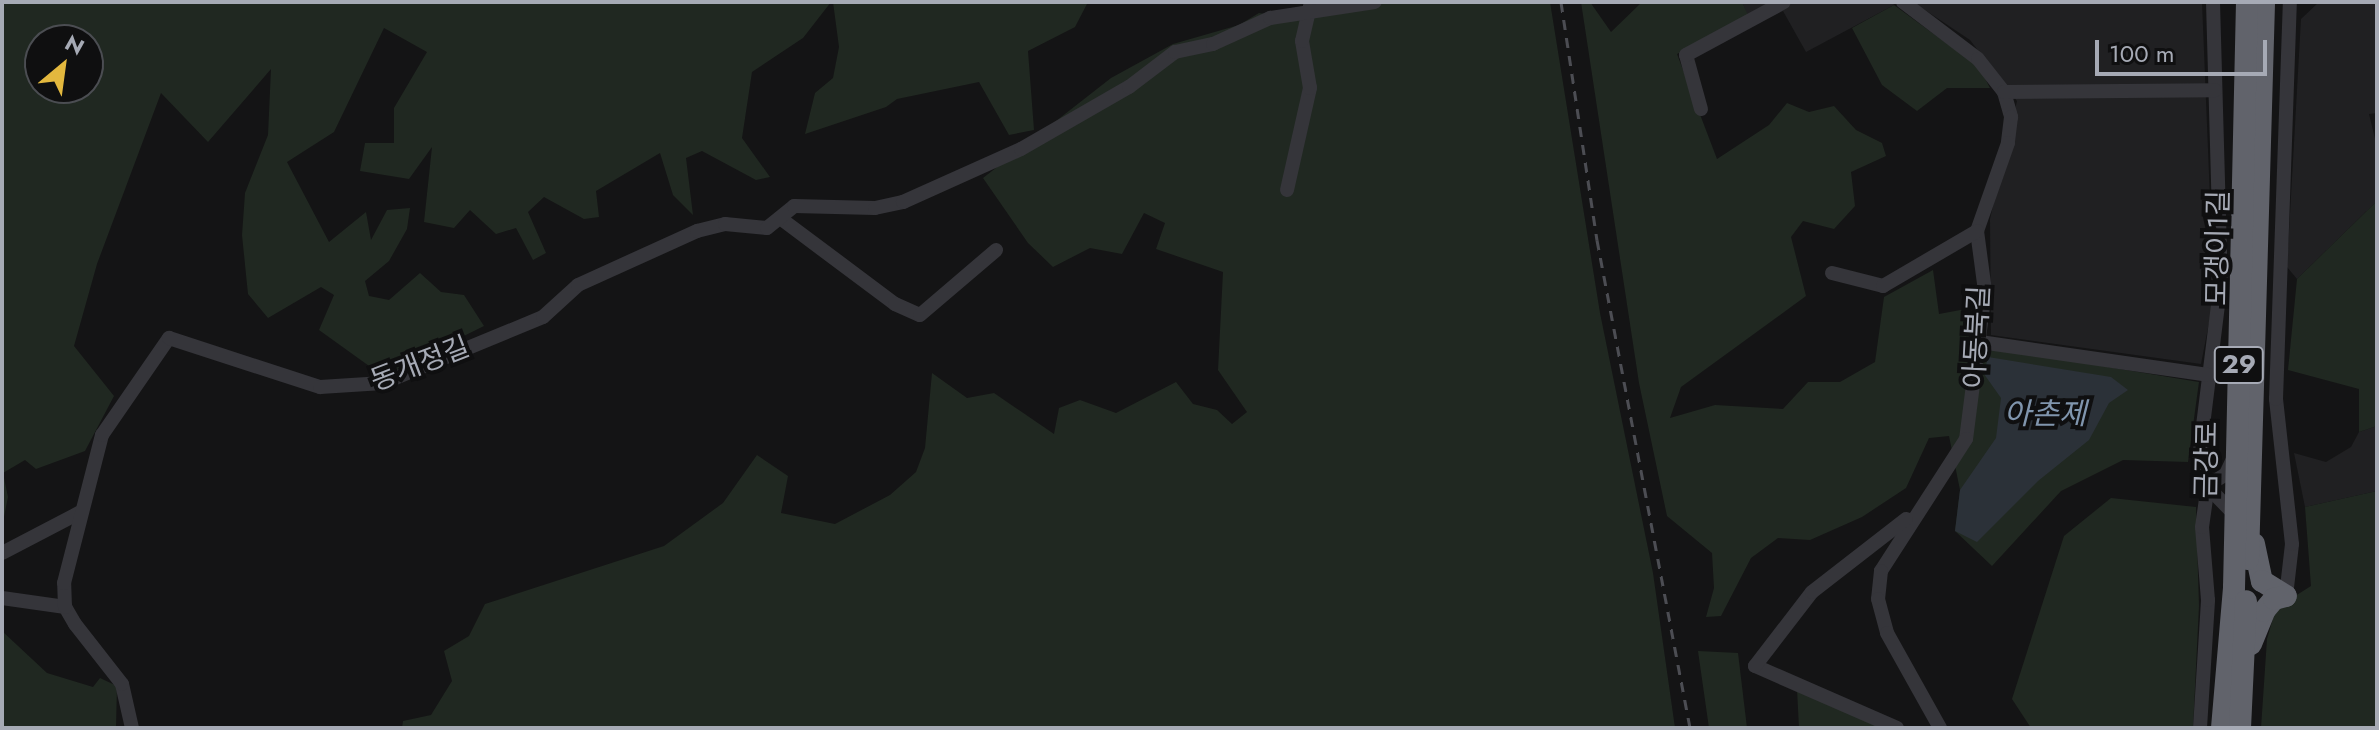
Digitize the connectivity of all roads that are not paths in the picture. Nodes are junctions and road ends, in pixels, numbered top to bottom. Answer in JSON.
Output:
{"nodes":[{"id":1,"x":1375,"y":2,"type":"edge"},
{"id":2,"x":1784,"y":2,"type":"edge"},
{"id":3,"x":1903,"y":2,"type":"edge"},
{"id":4,"x":2213,"y":2,"type":"edge"},
{"id":5,"x":2247,"y":2,"type":"edge"},
{"id":6,"x":2264,"y":2,"type":"edge"},
{"id":7,"x":2290,"y":2,"type":"edge"},
{"id":8,"x":1310,"y":6,"type":"edge"},
{"id":9,"x":2235,"y":58,"type":"dead end"},
{"id":10,"x":2214,"y":62,"type":"junction"},
{"id":11,"x":2215,"y":90,"type":"junction"},
{"id":12,"x":2004,"y":92,"type":"junction"},
{"id":13,"x":1701,"y":109,"type":"dead end"},
{"id":14,"x":1287,"y":190,"type":"dead end"},
{"id":15,"x":780,"y":218,"type":"junction"},
{"id":16,"x":1977,"y":231,"type":"junction"},
{"id":17,"x":996,"y":250,"type":"dead end"},
{"id":18,"x":1832,"y":273,"type":"dead end"},
{"id":19,"x":1980,"y":342,"type":"junction"},
{"id":20,"x":2210,"y":375,"type":"junction"},
{"id":21,"x":2237,"y":449,"type":"junction"},
{"id":22,"x":2208,"y":485,"type":"junction"},
{"id":23,"x":79,"y":513,"type":"junction"},
{"id":24,"x":1912,"y":514,"type":"junction"},
{"id":25,"x":2243,"y":521,"type":"junction"},
{"id":26,"x":2,"y":553,"type":"edge"},
{"id":27,"x":2286,"y":596,"type":"junction"},
{"id":28,"x":2,"y":598,"type":"edge"},
{"id":29,"x":65,"y":607,"type":"junction"},
{"id":30,"x":2243,"y":676,"type":"junction"},
{"id":31,"x":132,"y":728,"type":"edge"},
{"id":32,"x":1897,"y":728,"type":"edge"},
{"id":33,"x":1940,"y":728,"type":"edge"},
{"id":34,"x":2200,"y":728,"type":"edge"},
{"id":35,"x":2222,"y":728,"type":"edge"},
{"id":36,"x":2240,"y":728,"type":"edge"}],
"edges":[{"from":1,"to":8,"type":"street"},
{"from":2,"to":13,"type":"street"},
{"from":3,"to":12,"type":"street"},
{"from":4,"to":10,"type":"street","name":"모갱이1길"},
{"from":5,"to":21,"type":"highway","name":"금강로","number":"29"},
{"from":6,"to":25,"type":"highway","name":"금강로","number":"29"},
{"from":7,"to":27,"type":"street"},
{"from":8,"to":14,"type":"street"},
{"from":8,"to":15,"type":"street","name":"동개정길"},
{"from":9,"to":10,"type":"street"},
{"from":10,"to":11,"type":"street","name":"모갱이1길"},
{"from":11,"to":12,"type":"street"},
{"from":11,"to":20,"type":"street","name":"모갱이1길"},
{"from":12,"to":16,"type":"street","name":"아동북길"},
{"from":15,"to":17,"type":"street"},
{"from":15,"to":23,"type":"street","name":"동개정길"},
{"from":16,"to":18,"type":"street"},
{"from":16,"to":19,"type":"street","name":"아동북길"},
{"from":19,"to":20,"type":"street"},
{"from":19,"to":24,"type":"street","name":"아동북길"},
{"from":20,"to":22,"type":"street","name":"모갱이1길"},
{"from":21,"to":22,"type":"street"},
{"from":21,"to":25,"type":"highway","name":"금강로","number":"29"},
{"from":22,"to":25,"type":"street"},
{"from":22,"to":34,"type":"street","name":"모갱이1길"},
{"from":23,"to":26,"type":"street"},
{"from":23,"to":29,"type":"street","name":"동개정길"},
{"from":24,"to":32,"type":"street","name":"아동북길"},
{"from":24,"to":33,"type":"street","name":"아동북길"},
{"from":25,"to":27,"type":"highway"},
{"from":25,"to":30,"type":"highway","name":"금강로","number":"29"},
{"from":25,"to":35,"type":"highway","name":"금강로","number":"29"},
{"from":27,"to":30,"type":"highway"},
{"from":28,"to":29,"type":"street"},
{"from":29,"to":31,"type":"street"},
{"from":30,"to":36,"type":"highway","name":"금강로","number":"29"}]}
